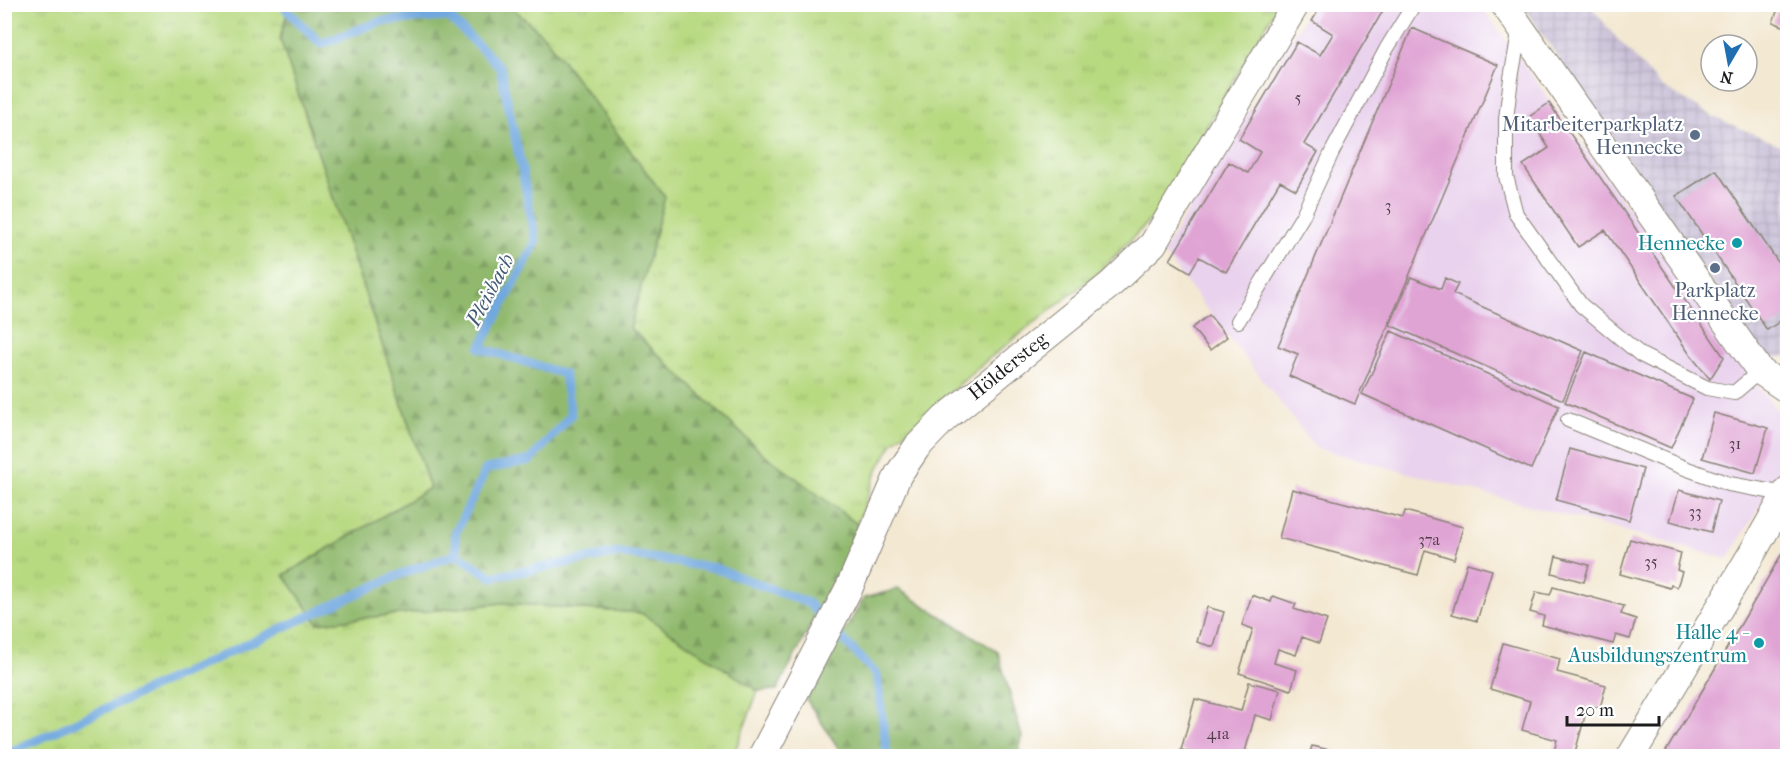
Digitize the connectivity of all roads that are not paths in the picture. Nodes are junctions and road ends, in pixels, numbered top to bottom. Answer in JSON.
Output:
{"nodes":[{"id":1,"x":1296,"y":4,"type":"edge"},
{"id":2,"x":1414,"y":4,"type":"edge"},
{"id":3,"x":1504,"y":4,"type":"edge"},
{"id":4,"x":1520,"y":28,"type":"junction"},
{"id":5,"x":1238,"y":321,"type":"dead end"},
{"id":6,"x":1760,"y":371,"type":"junction"},
{"id":7,"x":1788,"y":390,"type":"edge"},
{"id":8,"x":1568,"y":420,"type":"dead end"},
{"id":9,"x":1786,"y":492,"type":"edge"},
{"id":10,"x":762,"y":756,"type":"edge"},
{"id":11,"x":1631,"y":756,"type":"edge"}],
"edges":[{"from":1,"to":10,"type":"street","name":"Höldersteg"},
{"from":2,"to":5,"type":"lane"},
{"from":3,"to":4,"type":"street"},
{"from":4,"to":6,"type":"street"},
{"from":4,"to":6,"type":"lane"},
{"from":6,"to":7,"type":"street"},
{"from":8,"to":9,"type":"lane"},
{"from":9,"to":11,"type":"street"}]}
